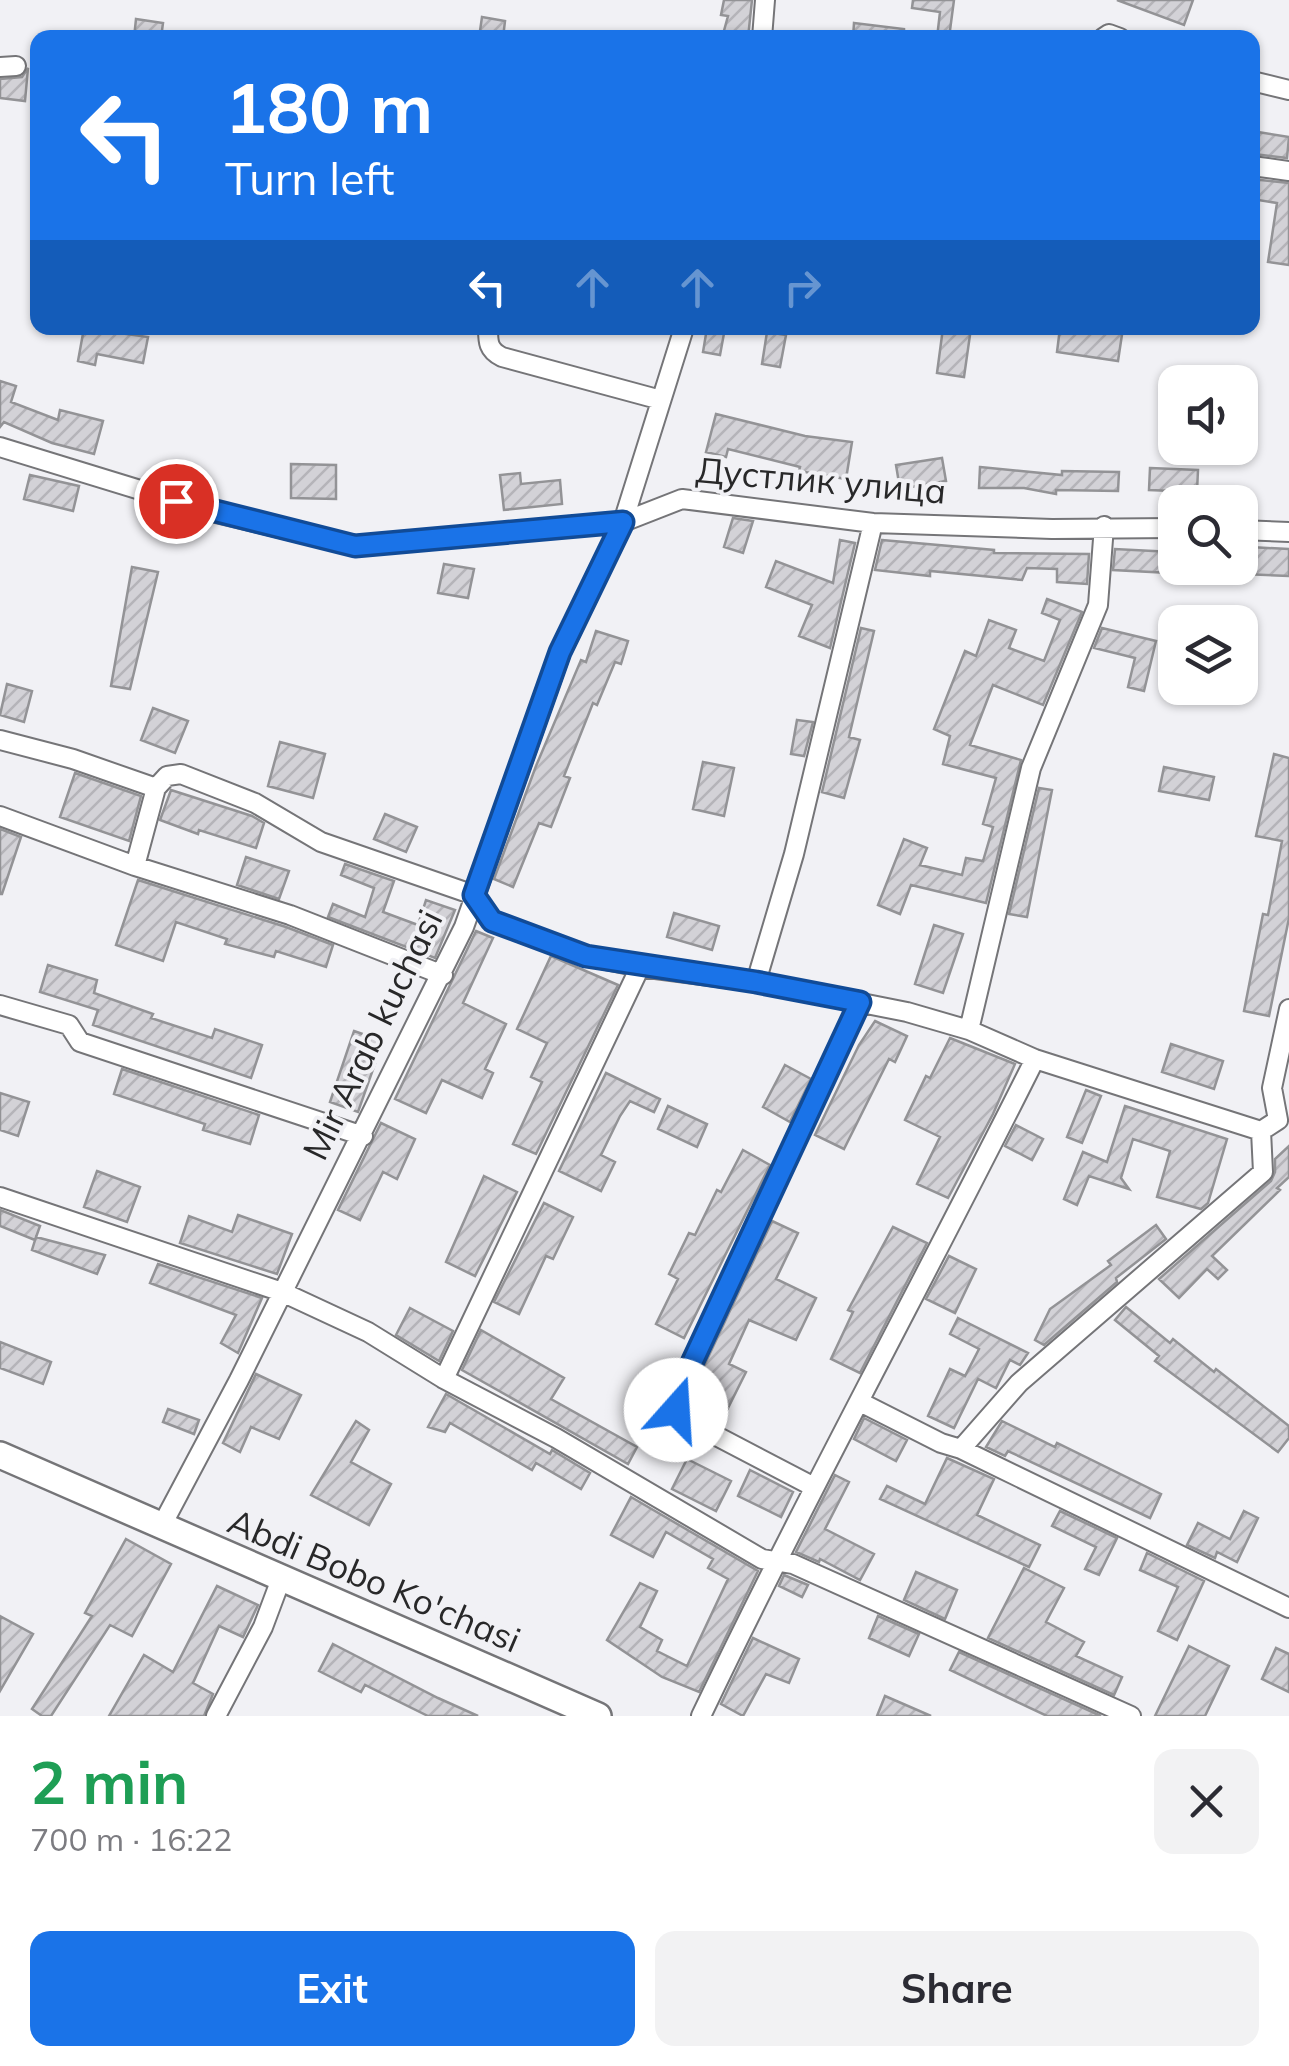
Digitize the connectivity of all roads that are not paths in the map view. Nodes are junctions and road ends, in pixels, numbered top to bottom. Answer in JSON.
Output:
{"nodes":[{"id":1,"x":765,"y":0,"type":"edge"},
{"id":2,"x":763,"y":30,"type":"edge"},
{"id":3,"x":1260,"y":83,"type":"edge"},
{"id":4,"x":1289,"y":90,"type":"edge"},
{"id":5,"x":1260,"y":167,"type":"edge"},
{"id":6,"x":1289,"y":171,"type":"edge"},
{"id":7,"x":488,"y":335,"type":"edge"},
{"id":8,"x":682,"y":335,"type":"edge"},
{"id":9,"x":661,"y":400,"type":"junction"},
{"id":10,"x":0,"y":448,"type":"edge"},
{"id":11,"x":623,"y":522,"type":"junction"},
{"id":12,"x":874,"y":522,"type":"junction"},
{"id":13,"x":1104,"y":526,"type":"junction"},
{"id":14,"x":1158,"y":528,"type":"edge"},
{"id":15,"x":1258,"y":531,"type":"edge"},
{"id":16,"x":1289,"y":532,"type":"edge"},
{"id":17,"x":0,"y":740,"type":"edge"},
{"id":18,"x":156,"y":788,"type":"junction"},
{"id":19,"x":0,"y":816,"type":"edge"},
{"id":20,"x":135,"y":866,"type":"junction"},
{"id":21,"x":474,"y":895,"type":"junction"},
{"id":22,"x":640,"y":966,"type":"junction"},
{"id":23,"x":443,"y":975,"type":"junction"},
{"id":24,"x":756,"y":982,"type":"junction"},
{"id":25,"x":860,"y":1002,"type":"junction"},
{"id":26,"x":0,"y":1006,"type":"edge"},
{"id":27,"x":1289,"y":1009,"type":"edge"},
{"id":28,"x":968,"y":1030,"type":"junction"},
{"id":29,"x":1284,"y":1052,"type":"edge"},
{"id":30,"x":1035,"y":1059,"type":"junction"},
{"id":31,"x":1276,"y":1126,"type":"edge"},
{"id":32,"x":362,"y":1136,"type":"junction"},
{"id":33,"x":0,"y":1197,"type":"edge"},
{"id":34,"x":282,"y":1292,"type":"junction"},
{"id":35,"x":444,"y":1379,"type":"junction"},
{"id":36,"x":860,"y":1402,"type":"junction"},
{"id":37,"x":961,"y":1449,"type":"junction"},
{"id":38,"x":0,"y":1455,"type":"edge"},
{"id":39,"x":814,"y":1487,"type":"junction"},
{"id":40,"x":162,"y":1527,"type":"junction"},
{"id":41,"x":775,"y":1562,"type":"junction"},
{"id":42,"x":281,"y":1579,"type":"junction"},
{"id":43,"x":1289,"y":1608,"type":"edge"},
{"id":44,"x":216,"y":1716,"type":"edge"},
{"id":45,"x":598,"y":1716,"type":"edge"},
{"id":46,"x":701,"y":1716,"type":"edge"},
{"id":47,"x":1131,"y":1716,"type":"edge"}],
"edges":[{"from":1,"to":2,"type":"street"},
{"from":3,"to":4,"type":"street"},
{"from":5,"to":6,"type":"street"},
{"from":7,"to":9,"type":"street"},
{"from":8,"to":9,"type":"street","name":"Mir Arab kuchasi"},
{"from":9,"to":11,"type":"street","name":"Mir Arab kuchasi"},
{"from":10,"to":11,"type":"street","name":"Дустлик улица"},
{"from":11,"to":12,"type":"street","name":"Дустлик улица"},
{"from":11,"to":21,"type":"street","name":"Mir Arab kuchasi"},
{"from":12,"to":13,"type":"street","name":"Дустлик улица"},
{"from":12,"to":24,"type":"street"},
{"from":13,"to":14,"type":"street","name":"Дустлик улица"},
{"from":13,"to":28,"type":"street"},
{"from":15,"to":16,"type":"street"},
{"from":17,"to":18,"type":"street"},
{"from":18,"to":20,"type":"street"},
{"from":18,"to":21,"type":"street"},
{"from":19,"to":20,"type":"street"},
{"from":20,"to":23,"type":"street"},
{"from":21,"to":22,"type":"street"},
{"from":21,"to":23,"type":"street","name":"Mir Arab kuchasi"},
{"from":22,"to":24,"type":"street"},
{"from":22,"to":35,"type":"street"},
{"from":23,"to":32,"type":"street","name":"Mir Arab kuchasi"},
{"from":24,"to":25,"type":"street"},
{"from":25,"to":28,"type":"street"},
{"from":25,"to":39,"type":"street"},
{"from":26,"to":32,"type":"street"},
{"from":27,"to":29,"type":"street"},
{"from":28,"to":30,"type":"street"},
{"from":29,"to":31,"type":"street"},
{"from":30,"to":31,"type":"street"},
{"from":30,"to":36,"type":"street"},
{"from":31,"to":37,"type":"street"},
{"from":32,"to":34,"type":"street","name":"Mir Arab kuchasi"},
{"from":33,"to":34,"type":"street"},
{"from":34,"to":35,"type":"street"},
{"from":34,"to":40,"type":"street","name":"Mir Arab kuchasi"},
{"from":35,"to":41,"type":"street"},
{"from":36,"to":37,"type":"street"},
{"from":36,"to":39,"type":"street"},
{"from":37,"to":43,"type":"street"},
{"from":38,"to":40,"type":"main road","name":"Abdi Bobo Ko'chasi"},
{"from":39,"to":41,"type":"street"},
{"from":40,"to":42,"type":"main road","name":"Abdi Bobo Ko'chasi"},
{"from":41,"to":46,"type":"street"},
{"from":41,"to":47,"type":"street"},
{"from":42,"to":44,"type":"street"},
{"from":42,"to":45,"type":"main road","name":"Abdi Bobo Ko'chasi"}]}
